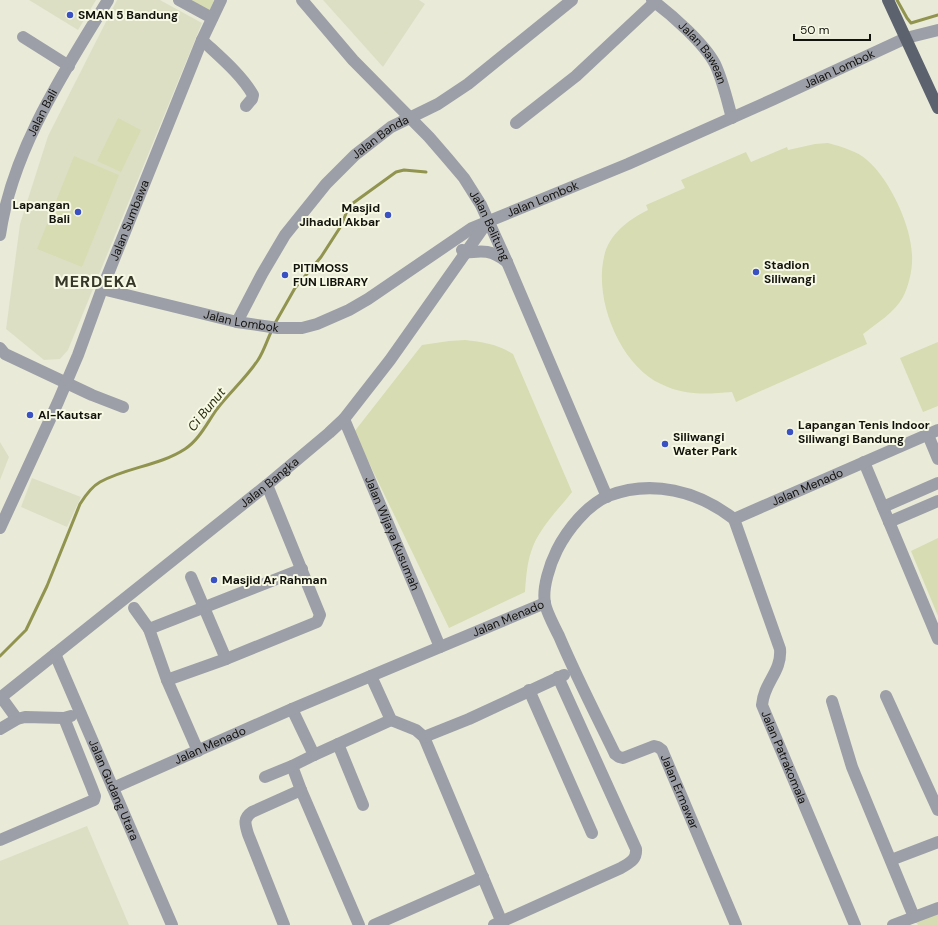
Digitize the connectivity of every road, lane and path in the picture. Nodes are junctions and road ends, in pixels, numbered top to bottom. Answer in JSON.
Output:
{"nodes":[{"id":1,"x":108,"y":0,"type":"edge"},
{"id":2,"x":179,"y":0,"type":"edge"},
{"id":3,"x":221,"y":0,"type":"edge"},
{"id":4,"x":302,"y":0,"type":"edge"},
{"id":5,"x":572,"y":0,"type":"edge"},
{"id":6,"x":888,"y":0,"type":"edge"},
{"id":7,"x":654,"y":1,"type":"edge"},
{"id":8,"x":212,"y":18,"type":"junction"},
{"id":9,"x":938,"y":30,"type":"edge"},
{"id":10,"x":23,"y":37,"type":"dead end"},
{"id":11,"x":906,"y":38,"type":"junction"},
{"id":12,"x":202,"y":40,"type":"junction"},
{"id":13,"x":69,"y":66,"type":"junction"},
{"id":14,"x":246,"y":106,"type":"dead end"},
{"id":15,"x":938,"y":108,"type":"edge"},
{"id":16,"x":409,"y":118,"type":"junction"},
{"id":17,"x":732,"y":118,"type":"junction"},
{"id":18,"x":516,"y":124,"type":"dead end"},
{"id":19,"x":489,"y":220,"type":"junction"},
{"id":20,"x":0,"y":235,"type":"edge"},
{"id":21,"x":450,"y":243,"type":"junction"},
{"id":22,"x":464,"y":254,"type":"junction"},
{"id":23,"x":507,"y":262,"type":"junction"},
{"id":24,"x":102,"y":289,"type":"junction"},
{"id":25,"x":237,"y":322,"type":"junction"},
{"id":26,"x":2,"y":352,"type":"edge"},
{"id":27,"x":67,"y":382,"type":"junction"},
{"id":28,"x":123,"y":407,"type":"dead end"},
{"id":29,"x":344,"y":419,"type":"junction"},
{"id":30,"x":933,"y":433,"type":"edge"},
{"id":31,"x":938,"y":458,"type":"edge"},
{"id":32,"x":864,"y":462,"type":"junction"},
{"id":33,"x":938,"y":483,"type":"edge"},
{"id":34,"x":267,"y":485,"type":"junction"},
{"id":35,"x":607,"y":497,"type":"junction"},
{"id":36,"x":938,"y":501,"type":"edge"},
{"id":37,"x":883,"y":507,"type":"junction"},
{"id":38,"x":734,"y":519,"type":"junction"},
{"id":39,"x":889,"y":522,"type":"junction"},
{"id":40,"x":0,"y":528,"type":"edge"},
{"id":41,"x":302,"y":569,"type":"junction"},
{"id":42,"x":191,"y":577,"type":"dead end"},
{"id":43,"x":544,"y":603,"type":"junction"},
{"id":44,"x":134,"y":608,"type":"dead end"},
{"id":45,"x":203,"y":608,"type":"junction"},
{"id":46,"x":149,"y":629,"type":"junction"},
{"id":47,"x":938,"y":639,"type":"edge"},
{"id":48,"x":440,"y":647,"type":"junction"},
{"id":49,"x":55,"y":654,"type":"junction"},
{"id":50,"x":226,"y":659,"type":"junction"},
{"id":51,"x":574,"y":671,"type":"junction"},
{"id":52,"x":371,"y":676,"type":"junction"},
{"id":53,"x":558,"y":677,"type":"junction"},
{"id":54,"x":167,"y":680,"type":"junction"},
{"id":55,"x":529,"y":690,"type":"junction"},
{"id":56,"x":886,"y":696,"type":"dead end"},
{"id":57,"x":0,"y":697,"type":"edge"},
{"id":58,"x":832,"y":701,"type":"dead end"},
{"id":59,"x":79,"y":708,"type":"junction"},
{"id":60,"x":292,"y":709,"type":"junction"},
{"id":61,"x":18,"y":718,"type":"junction"},
{"id":62,"x":64,"y":718,"type":"junction"},
{"id":63,"x":391,"y":720,"type":"junction"},
{"id":64,"x":0,"y":729,"type":"edge"},
{"id":65,"x":424,"y":737,"type":"junction"},
{"id":66,"x":338,"y":744,"type":"junction"},
{"id":67,"x":198,"y":751,"type":"junction"},
{"id":68,"x":314,"y":754,"type":"junction"},
{"id":69,"x":292,"y":766,"type":"junction"},
{"id":70,"x":265,"y":777,"type":"dead end"},
{"id":71,"x":113,"y":788,"type":"junction"},
{"id":72,"x":301,"y":790,"type":"junction"},
{"id":73,"x":363,"y":805,"type":"dead end"},
{"id":74,"x":938,"y":810,"type":"edge"},
{"id":75,"x":592,"y":833,"type":"dead end"},
{"id":76,"x":0,"y":840,"type":"edge"},
{"id":77,"x":938,"y":842,"type":"edge"},
{"id":78,"x":891,"y":860,"type":"junction"},
{"id":79,"x":483,"y":877,"type":"junction"},
{"id":80,"x":938,"y":908,"type":"edge"},
{"id":81,"x":914,"y":917,"type":"junction"},
{"id":82,"x":500,"y":924,"type":"edge"},
{"id":83,"x":172,"y":925,"type":"edge"},
{"id":84,"x":284,"y":925,"type":"edge"},
{"id":85,"x":359,"y":925,"type":"edge"},
{"id":86,"x":374,"y":925,"type":"edge"},
{"id":87,"x":736,"y":925,"type":"edge"},
{"id":88,"x":856,"y":925,"type":"edge"},
{"id":89,"x":893,"y":925,"type":"edge"}],
"edges":[{"from":1,"to":13,"type":"street","name":"Jalan Bali"},
{"from":2,"to":8,"type":"street"},
{"from":3,"to":8,"type":"street","name":"Jalan Sumbawa"},
{"from":4,"to":16,"type":"street","name":"Jalan Belitung"},
{"from":5,"to":16,"type":"street","name":"Jalan Banda"},
{"from":6,"to":11,"type":"main road"},
{"from":7,"to":17,"type":"street","name":"Jalan Bawean"},
{"from":7,"to":18,"type":"street"},
{"from":8,"to":12,"type":"street","name":"Jalan Sumbawa"},
{"from":9,"to":11,"type":"street","name":"Jalan Lombok"},
{"from":10,"to":13,"type":"street"},
{"from":11,"to":15,"type":"main road"},
{"from":11,"to":17,"type":"street","name":"Jalan Lombok"},
{"from":12,"to":14,"type":"street"},
{"from":12,"to":24,"type":"street","name":"Jalan Sumbawa"},
{"from":13,"to":20,"type":"street","name":"Jalan Bali"},
{"from":16,"to":19,"type":"street","name":"Jalan Belitung"},
{"from":16,"to":25,"type":"street","name":"Jalan Banda"},
{"from":17,"to":19,"type":"street","name":"Jalan Lombok"},
{"from":19,"to":21,"type":"street","name":"Jalan Lombok"},
{"from":19,"to":22,"type":"street","name":"Jalan Bangka"},
{"from":19,"to":23,"type":"street","name":"Jalan Belitung"},
{"from":21,"to":22,"type":"street"},
{"from":21,"to":25,"type":"street","name":"Jalan Lombok"},
{"from":22,"to":23,"type":"street"},
{"from":22,"to":29,"type":"street","name":"Jalan Bangka"},
{"from":23,"to":35,"type":"street","name":"Jalan Belitung"},
{"from":24,"to":25,"type":"street","name":"Jalan Lombok"},
{"from":24,"to":27,"type":"street","name":"Jalan Sumbawa"},
{"from":26,"to":27,"type":"street"},
{"from":27,"to":28,"type":"street"},
{"from":27,"to":40,"type":"street","name":"Jalan Sumbawa"},
{"from":29,"to":34,"type":"street","name":"Jalan Bangka"},
{"from":29,"to":48,"type":"street","name":"Jalan Wijaya Kusumah"},
{"from":30,"to":31,"type":"street"},
{"from":30,"to":32,"type":"street","name":"Jalan Menado"},
{"from":32,"to":37,"type":"street"},
{"from":32,"to":38,"type":"street","name":"Jalan Menado"},
{"from":33,"to":37,"type":"street"},
{"from":34,"to":41,"type":"street"},
{"from":34,"to":49,"type":"street","name":"Jalan Bangka"},
{"from":35,"to":38,"type":"street","name":"Jalan Menado"},
{"from":35,"to":43,"type":"street","name":"Jalan Menado"},
{"from":36,"to":39,"type":"street"},
{"from":37,"to":39,"type":"street"},
{"from":38,"to":88,"type":"street","name":"Jalan Patrakomala"},
{"from":39,"to":47,"type":"street"},
{"from":41,"to":45,"type":"street"},
{"from":41,"to":50,"type":"street"},
{"from":42,"to":45,"type":"street"},
{"from":43,"to":48,"type":"street","name":"Jalan Menado"},
{"from":43,"to":51,"type":"street","name":"Jalan Ermawar"},
{"from":44,"to":46,"type":"street"},
{"from":45,"to":46,"type":"street"},
{"from":45,"to":50,"type":"street"},
{"from":46,"to":54,"type":"street"},
{"from":48,"to":52,"type":"street","name":"Jalan Menado"},
{"from":49,"to":57,"type":"street","name":"Jalan Bangka"},
{"from":49,"to":59,"type":"street","name":"Jalan Gudang Utara"},
{"from":50,"to":54,"type":"street"},
{"from":51,"to":53,"type":"street"},
{"from":51,"to":87,"type":"street","name":"Jalan Ermawar"},
{"from":52,"to":60,"type":"street","name":"Jalan Menado"},
{"from":52,"to":63,"type":"street"},
{"from":53,"to":55,"type":"street"},
{"from":53,"to":82,"type":"street"},
{"from":54,"to":67,"type":"street"},
{"from":55,"to":65,"type":"street"},
{"from":55,"to":75,"type":"street"},
{"from":56,"to":74,"type":"street"},
{"from":57,"to":61,"type":"street"},
{"from":58,"to":78,"type":"street"},
{"from":59,"to":62,"type":"street"},
{"from":59,"to":71,"type":"street","name":"Jalan Gudang Utara"},
{"from":60,"to":67,"type":"street","name":"Jalan Menado"},
{"from":60,"to":68,"type":"street"},
{"from":61,"to":62,"type":"street"},
{"from":61,"to":64,"type":"street"},
{"from":62,"to":76,"type":"street"},
{"from":63,"to":65,"type":"street"},
{"from":63,"to":66,"type":"street"},
{"from":65,"to":79,"type":"street"},
{"from":66,"to":68,"type":"street"},
{"from":66,"to":73,"type":"street"},
{"from":67,"to":71,"type":"street","name":"Jalan Menado"},
{"from":68,"to":69,"type":"street"},
{"from":69,"to":70,"type":"street"},
{"from":69,"to":72,"type":"street"},
{"from":71,"to":83,"type":"street","name":"Jalan Gudang Utara"},
{"from":72,"to":84,"type":"street"},
{"from":72,"to":85,"type":"street"},
{"from":77,"to":78,"type":"street"},
{"from":78,"to":81,"type":"street"},
{"from":79,"to":82,"type":"street"},
{"from":79,"to":86,"type":"street"},
{"from":80,"to":81,"type":"street"},
{"from":81,"to":89,"type":"street"}]}
